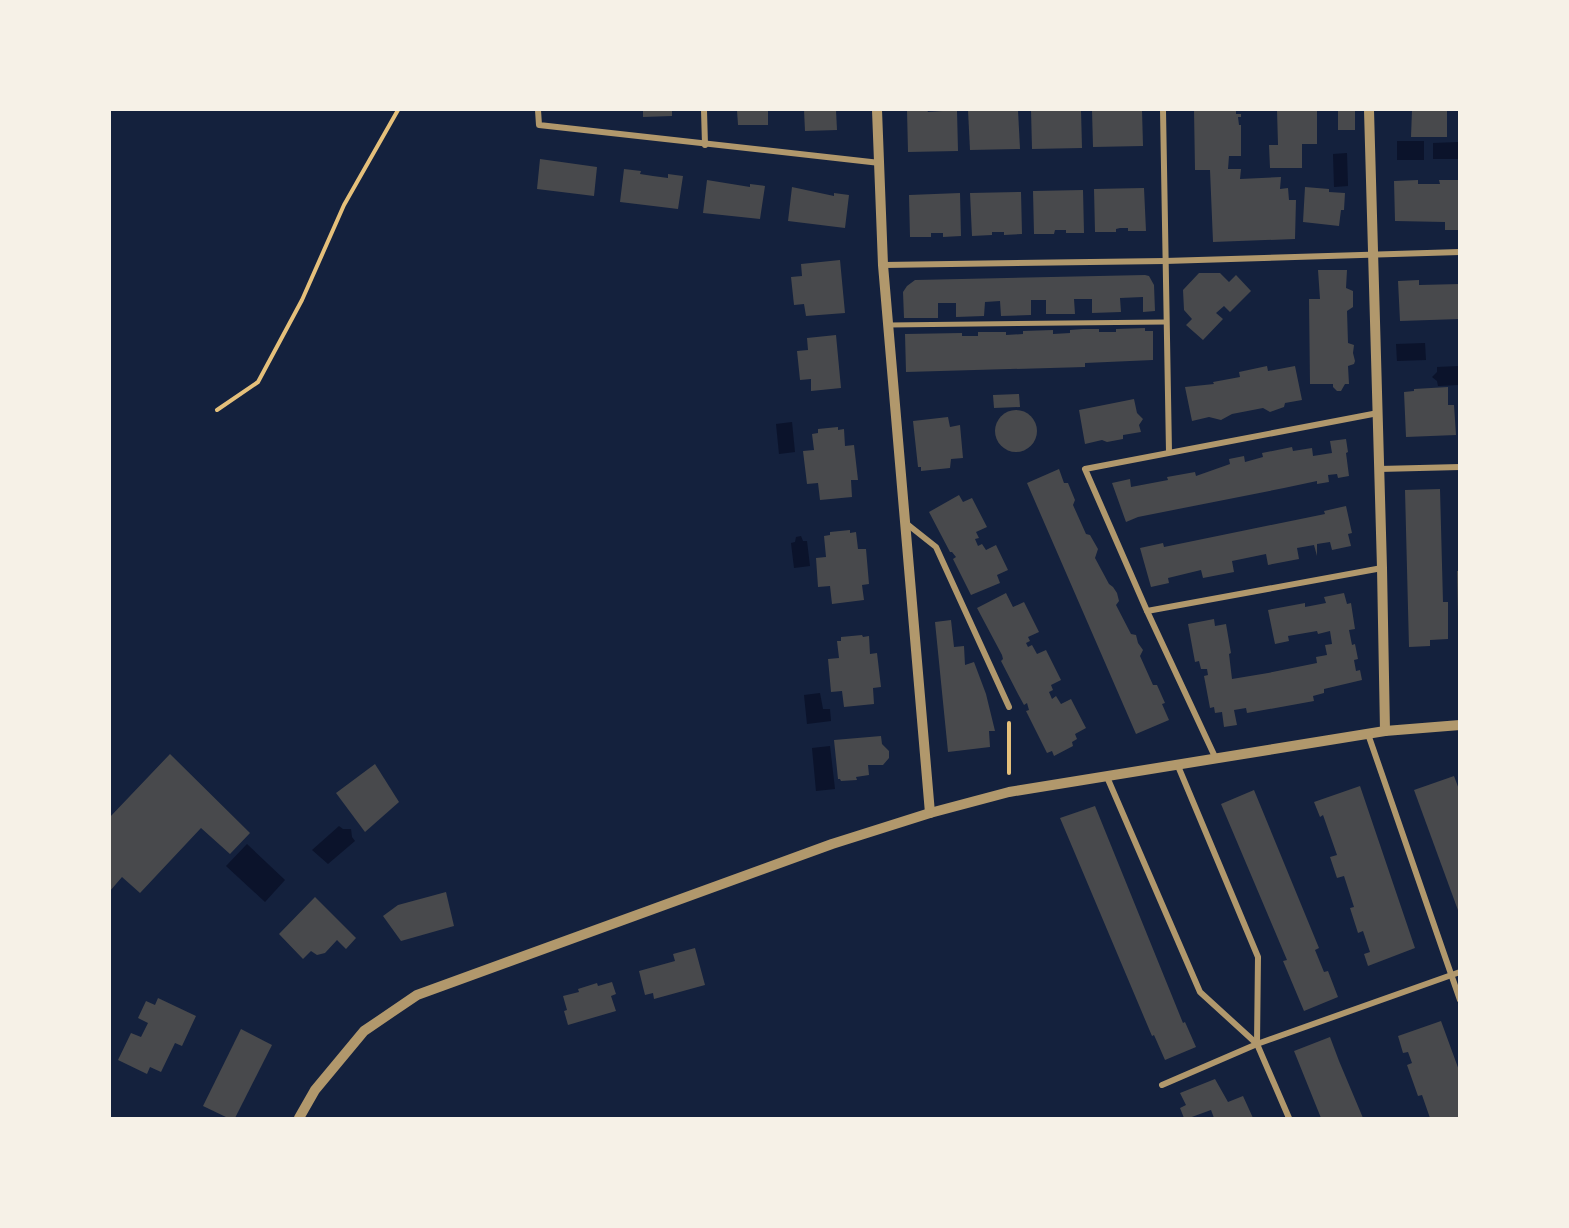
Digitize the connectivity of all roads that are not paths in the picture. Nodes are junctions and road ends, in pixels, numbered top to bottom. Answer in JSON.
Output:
{"nodes":[{"id":1,"x":538,"y":110,"type":"edge"},
{"id":2,"x":704,"y":110,"type":"edge"},
{"id":3,"x":877,"y":110,"type":"edge"},
{"id":4,"x":1163,"y":110,"type":"edge"},
{"id":5,"x":1370,"y":110,"type":"edge"},
{"id":6,"x":705,"y":145,"type":"junction"},
{"id":7,"x":880,"y":163,"type":"junction"},
{"id":8,"x":1460,"y":252,"type":"edge"},
{"id":9,"x":1374,"y":254,"type":"junction"},
{"id":10,"x":1165,"y":261,"type":"junction"},
{"id":11,"x":883,"y":266,"type":"junction"},
{"id":12,"x":1166,"y":322,"type":"junction"},
{"id":13,"x":888,"y":325,"type":"junction"},
{"id":14,"x":1378,"y":413,"type":"junction"},
{"id":15,"x":1169,"y":452,"type":"junction"},
{"id":16,"x":1460,"y":467,"type":"edge"},
{"id":17,"x":1379,"y":469,"type":"junction"},
{"id":18,"x":904,"y":522,"type":"junction"},
{"id":19,"x":1382,"y":568,"type":"junction"},
{"id":20,"x":1147,"y":611,"type":"junction"},
{"id":21,"x":1009,"y":707,"type":"road end"},
{"id":22,"x":1460,"y":725,"type":"edge"},
{"id":23,"x":1385,"y":731,"type":"junction"},
{"id":24,"x":1368,"y":734,"type":"junction"},
{"id":25,"x":1216,"y":759,"type":"junction"},
{"id":26,"x":1178,"y":766,"type":"junction"},
{"id":27,"x":1107,"y":777,"type":"junction"},
{"id":28,"x":930,"y":813,"type":"junction"},
{"id":29,"x":1460,"y":972,"type":"edge"},
{"id":30,"x":1451,"y":975,"type":"junction"},
{"id":31,"x":1460,"y":1000,"type":"edge"},
{"id":32,"x":1257,"y":1044,"type":"junction"},
{"id":33,"x":1162,"y":1085,"type":"dead end"},
{"id":34,"x":299,"y":1119,"type":"edge"},
{"id":35,"x":1289,"y":1119,"type":"edge"}],
"edges":[{"from":1,"to":6,"type":"street"},
{"from":2,"to":6,"type":"street"},
{"from":3,"to":7,"type":"street"},
{"from":4,"to":10,"type":"street"},
{"from":5,"to":9,"type":"street"},
{"from":6,"to":7,"type":"street"},
{"from":7,"to":11,"type":"street"},
{"from":8,"to":9,"type":"street"},
{"from":9,"to":10,"type":"street"},
{"from":9,"to":14,"type":"street"},
{"from":10,"to":11,"type":"street"},
{"from":10,"to":12,"type":"street"},
{"from":11,"to":13,"type":"street"},
{"from":12,"to":13,"type":"street"},
{"from":12,"to":15,"type":"street"},
{"from":13,"to":18,"type":"street"},
{"from":14,"to":15,"type":"street"},
{"from":14,"to":17,"type":"street"},
{"from":15,"to":20,"type":"street"},
{"from":16,"to":17,"type":"street"},
{"from":17,"to":19,"type":"street"},
{"from":18,"to":21,"type":"street"},
{"from":18,"to":28,"type":"street"},
{"from":19,"to":20,"type":"street"},
{"from":19,"to":23,"type":"street"},
{"from":20,"to":25,"type":"street"},
{"from":22,"to":23,"type":"street"},
{"from":23,"to":24,"type":"street"},
{"from":24,"to":25,"type":"street"},
{"from":24,"to":30,"type":"street"},
{"from":25,"to":26,"type":"street"},
{"from":26,"to":27,"type":"street"},
{"from":26,"to":32,"type":"street"},
{"from":27,"to":28,"type":"street"},
{"from":27,"to":32,"type":"street"},
{"from":28,"to":34,"type":"street"},
{"from":29,"to":30,"type":"street"},
{"from":30,"to":31,"type":"street"},
{"from":30,"to":32,"type":"street"},
{"from":32,"to":33,"type":"street"},
{"from":32,"to":35,"type":"street"}]}
